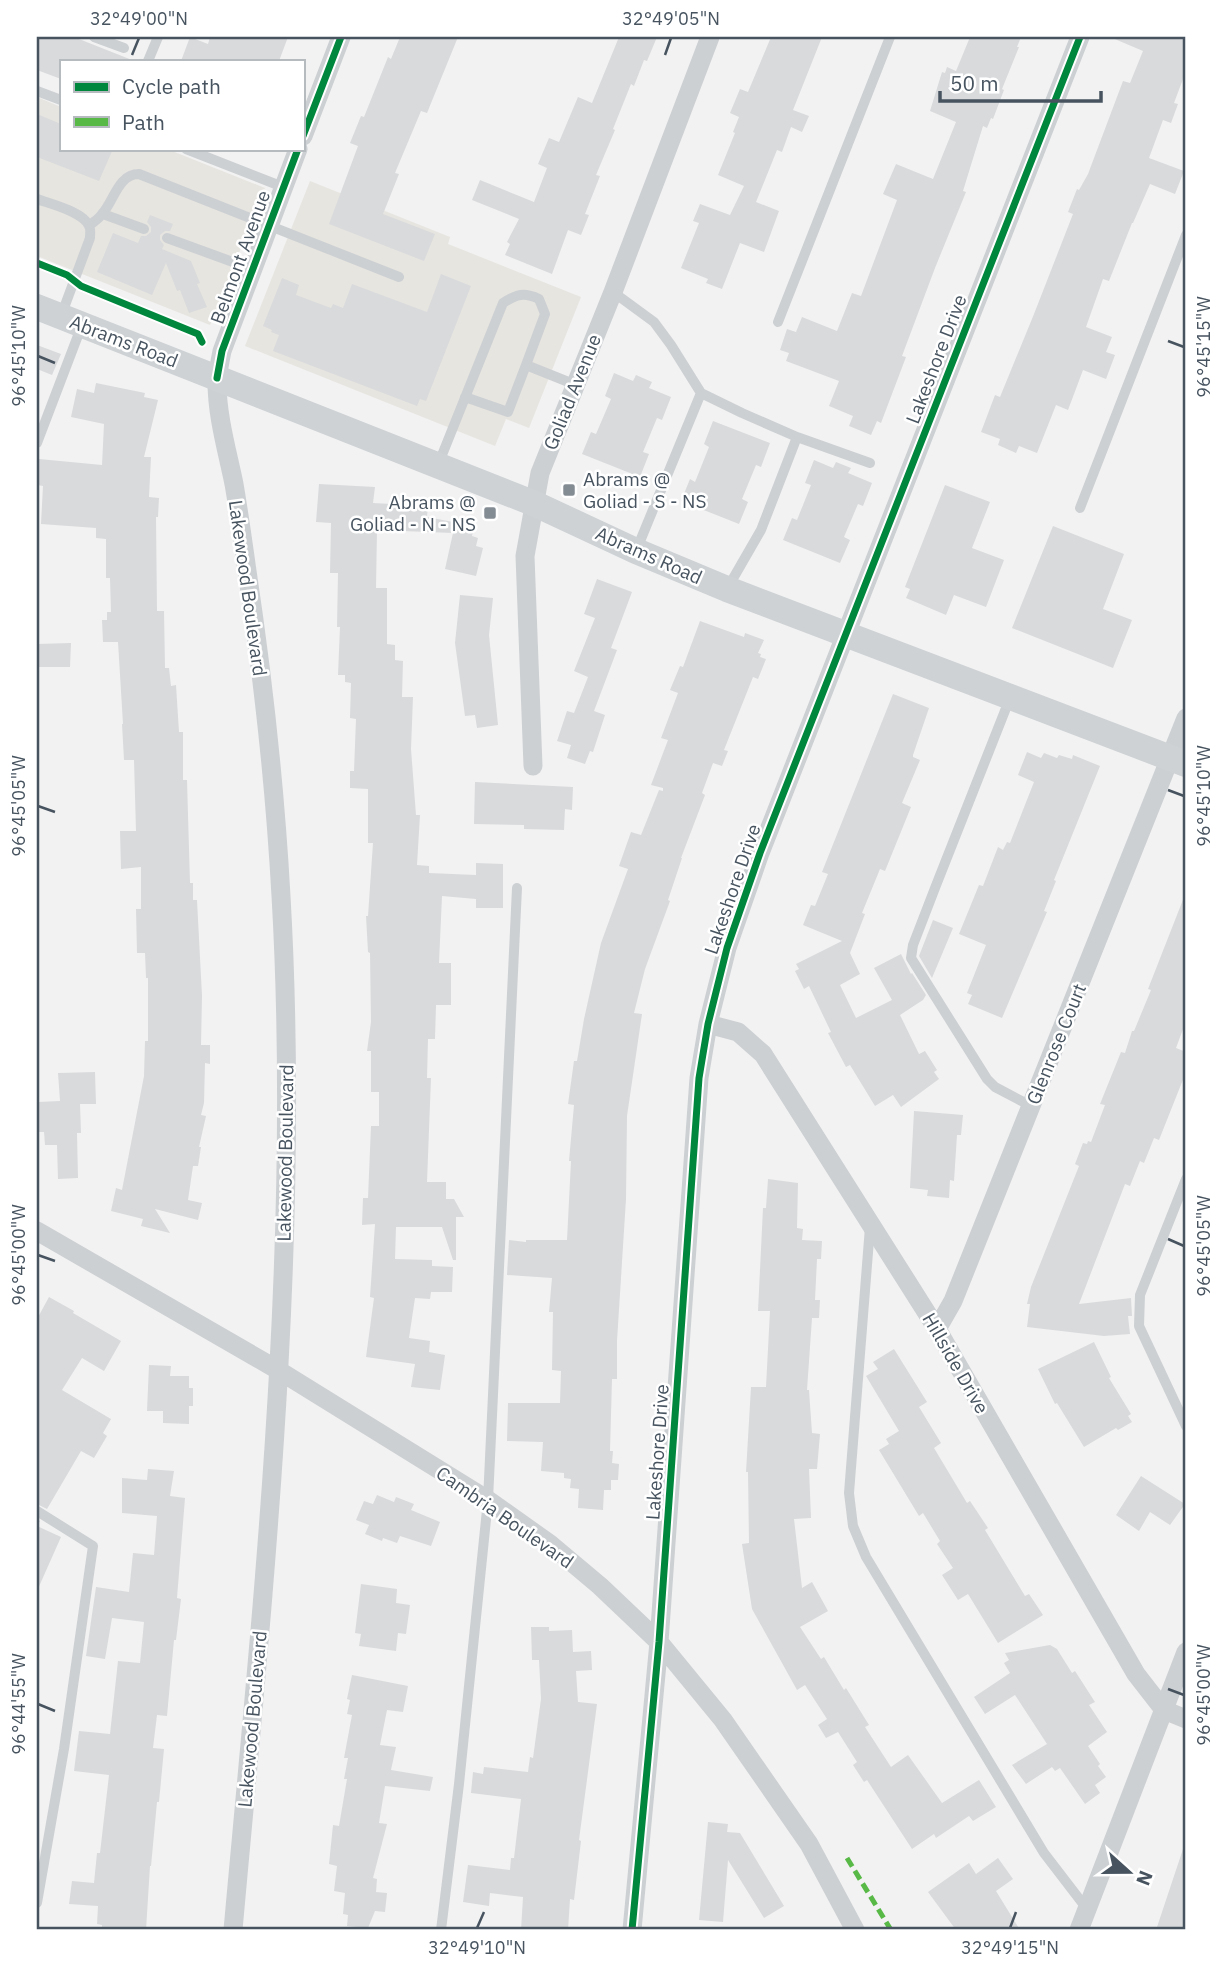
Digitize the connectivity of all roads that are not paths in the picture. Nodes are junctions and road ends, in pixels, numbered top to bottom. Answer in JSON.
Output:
{"nodes":[{"id":1,"x":94,"y":37,"type":"edge"},
{"id":2,"x":158,"y":37,"type":"edge"},
{"id":3,"x":341,"y":37,"type":"edge"},
{"id":4,"x":710,"y":37,"type":"edge"},
{"id":5,"x":890,"y":37,"type":"edge"},
{"id":6,"x":1080,"y":37,"type":"edge"},
{"id":7,"x":124,"y":48,"type":"dead end"},
{"id":8,"x":148,"y":60,"type":"edge"},
{"id":9,"x":37,"y":91,"type":"edge"},
{"id":10,"x":60,"y":100,"type":"edge"},
{"id":11,"x":304,"y":133,"type":"edge"},
{"id":12,"x":189,"y":150,"type":"edge"},
{"id":13,"x":298,"y":150,"type":"edge"},
{"id":14,"x":283,"y":187,"type":"junction"},
{"id":15,"x":37,"y":199,"type":"edge"},
{"id":16,"x":103,"y":214,"type":"junction"},
{"id":17,"x":269,"y":225,"type":"junction"},
{"id":18,"x":89,"y":226,"type":"junction"},
{"id":19,"x":144,"y":229,"type":"dead end"},
{"id":20,"x":1186,"y":235,"type":"edge"},
{"id":21,"x":167,"y":238,"type":"dead end"},
{"id":22,"x":252,"y":269,"type":"junction"},
{"id":23,"x":399,"y":277,"type":"dead end"},
{"id":24,"x":613,"y":292,"type":"junction"},
{"id":25,"x":60,"y":316,"type":"edge"},
{"id":26,"x":778,"y":322,"type":"dead end"},
{"id":27,"x":526,"y":365,"type":"junction"},
{"id":28,"x":217,"y":378,"type":"junction"},
{"id":29,"x":576,"y":385,"type":"junction"},
{"id":30,"x":701,"y":393,"type":"junction"},
{"id":31,"x":465,"y":397,"type":"junction"},
{"id":32,"x":797,"y":437,"type":"junction"},
{"id":33,"x":37,"y":443,"type":"edge"},
{"id":34,"x":870,"y":463,"type":"dead end"},
{"id":35,"x":438,"y":465,"type":"junction"},
{"id":36,"x":533,"y":503,"type":"junction"},
{"id":37,"x":1080,"y":508,"type":"dead end"},
{"id":38,"x":636,"y":551,"type":"junction"},
{"id":39,"x":727,"y":589,"type":"junction"},
{"id":40,"x":845,"y":636,"type":"junction"},
{"id":41,"x":1011,"y":698,"type":"junction"},
{"id":42,"x":1186,"y":718,"type":"edge"},
{"id":43,"x":1179,"y":761,"type":"edge"},
{"id":44,"x":533,"y":766,"type":"dead end"},
{"id":45,"x":517,"y":888,"type":"dead end"},
{"id":46,"x":708,"y":1024,"type":"junction"},
{"id":47,"x":1031,"y":1106,"type":"junction"},
{"id":48,"x":1186,"y":1179,"type":"edge"},
{"id":49,"x":871,"y":1223,"type":"junction"},
{"id":50,"x":37,"y":1231,"type":"edge"},
{"id":51,"x":937,"y":1329,"type":"junction"},
{"id":52,"x":278,"y":1370,"type":"junction"},
{"id":53,"x":1186,"y":1426,"type":"edge"},
{"id":54,"x":488,"y":1500,"type":"junction"},
{"id":55,"x":37,"y":1511,"type":"edge"},
{"id":56,"x":659,"y":1642,"type":"junction"},
{"id":57,"x":1186,"y":1652,"type":"edge"},
{"id":58,"x":1164,"y":1710,"type":"junction"},
{"id":59,"x":1186,"y":1718,"type":"edge"},
{"id":60,"x":37,"y":1903,"type":"edge"},
{"id":61,"x":1087,"y":1909,"type":"junction"},
{"id":62,"x":233,"y":1930,"type":"edge"},
{"id":63,"x":441,"y":1930,"type":"edge"},
{"id":64,"x":632,"y":1930,"type":"edge"},
{"id":65,"x":855,"y":1930,"type":"edge"},
{"id":66,"x":1079,"y":1930,"type":"edge"}],
"edges":[{"from":1,"to":7,"type":"lane"},
{"from":2,"to":8,"type":"lane"},
{"from":3,"to":11,"type":"street"},
{"from":4,"to":24,"type":"street","name":"Goliad Avenue"},
{"from":5,"to":26,"type":"lane"},
{"from":6,"to":40,"type":"street","name":"Lakeshore Drive"},
{"from":9,"to":10,"type":"lane"},
{"from":12,"to":14,"type":"lane"},
{"from":13,"to":14,"type":"street","name":"Belmont Avenue"},
{"from":14,"to":17,"type":"street","name":"Belmont Avenue"},
{"from":15,"to":18,"type":"lane"},
{"from":16,"to":17,"type":"lane"},
{"from":16,"to":18,"type":"lane"},
{"from":16,"to":19,"type":"lane"},
{"from":17,"to":22,"type":"street","name":"Belmont Avenue"},
{"from":17,"to":23,"type":"lane"},
{"from":18,"to":25,"type":"lane"},
{"from":20,"to":37,"type":"lane"},
{"from":21,"to":22,"type":"lane"},
{"from":22,"to":28,"type":"street","name":"Belmont Avenue"},
{"from":24,"to":29,"type":"street","name":"Goliad Avenue"},
{"from":24,"to":30,"type":"lane"},
{"from":25,"to":28,"type":"main road","name":"Abrams Road"},
{"from":25,"to":33,"type":"lane"},
{"from":27,"to":29,"type":"lane"},
{"from":27,"to":31,"type":"lane"},
{"from":27,"to":31,"type":"lane"},
{"from":28,"to":35,"type":"main road","name":"Abrams Road"},
{"from":28,"to":52,"type":"street","name":"Lakewood Boulevard"},
{"from":29,"to":36,"type":"street","name":"Goliad Avenue"},
{"from":30,"to":32,"type":"lane"},
{"from":30,"to":38,"type":"lane"},
{"from":31,"to":35,"type":"lane"},
{"from":32,"to":34,"type":"lane"},
{"from":32,"to":39,"type":"lane"},
{"from":35,"to":36,"type":"main road","name":"Abrams Road"},
{"from":36,"to":38,"type":"main road","name":"Abrams Road"},
{"from":36,"to":44,"type":"street","name":"Goliad Avenue"},
{"from":38,"to":39,"type":"main road","name":"Abrams Road"},
{"from":39,"to":40,"type":"main road","name":"Abrams Road"},
{"from":40,"to":41,"type":"main road","name":"Abrams Road"},
{"from":40,"to":46,"type":"street","name":"Lakeshore Drive"},
{"from":41,"to":43,"type":"main road","name":"Abrams Road"},
{"from":41,"to":47,"type":"lane"},
{"from":42,"to":43,"type":"street","name":"Glenrose Court"},
{"from":43,"to":47,"type":"street","name":"Glenrose Court"},
{"from":45,"to":54,"type":"lane"},
{"from":46,"to":49,"type":"street","name":"Hillside Drive"},
{"from":46,"to":56,"type":"street","name":"Lakeshore Drive"},
{"from":47,"to":51,"type":"street","name":"Glenrose Court"},
{"from":48,"to":53,"type":"lane"},
{"from":49,"to":51,"type":"street","name":"Hillside Drive"},
{"from":49,"to":61,"type":"lane"},
{"from":50,"to":52,"type":"street","name":"Cambria Boulevard"},
{"from":51,"to":58,"type":"street","name":"Hillside Drive"},
{"from":52,"to":54,"type":"street","name":"Cambria Boulevard"},
{"from":52,"to":62,"type":"street","name":"Lakewood Boulevard"},
{"from":54,"to":56,"type":"street","name":"Cambria Boulevard"},
{"from":54,"to":63,"type":"lane"},
{"from":55,"to":60,"type":"lane"},
{"from":56,"to":64,"type":"street","name":"Lakeshore Drive"},
{"from":56,"to":65,"type":"street","name":"Cambria Boulevard"},
{"from":57,"to":58,"type":"street"},
{"from":58,"to":59,"type":"street"},
{"from":58,"to":61,"type":"street"},
{"from":61,"to":66,"type":"street"}]}
